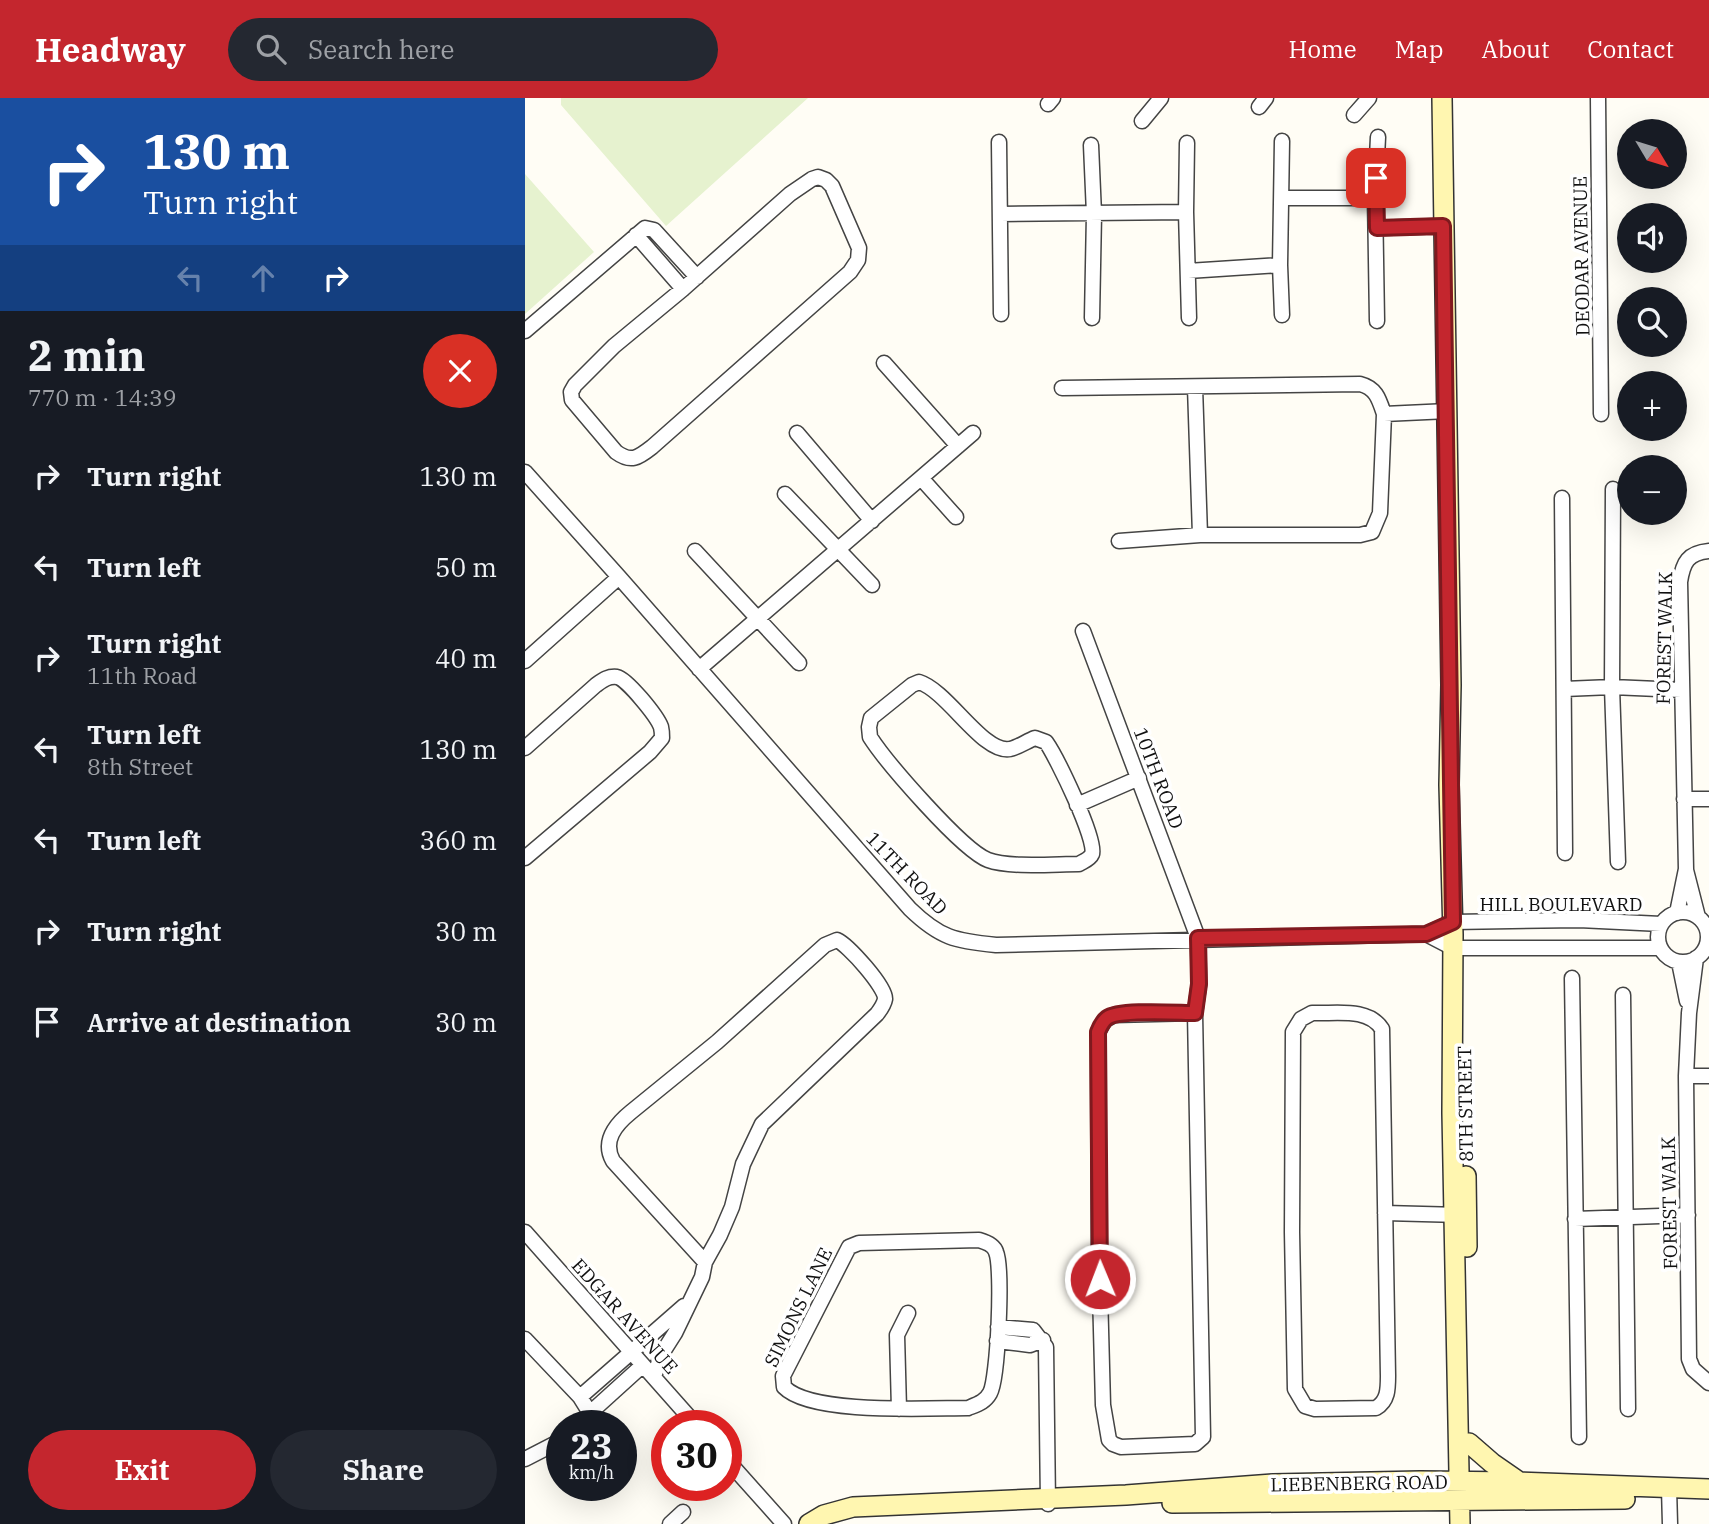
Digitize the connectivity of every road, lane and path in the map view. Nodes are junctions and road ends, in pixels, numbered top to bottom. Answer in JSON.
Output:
{"nodes":[{"id":1,"x":1161,"y":98,"type":"edge"},
{"id":2,"x":1369,"y":98,"type":"edge"},
{"id":3,"x":1442,"y":98,"type":"edge"},
{"id":4,"x":1598,"y":98,"type":"edge"},
{"id":5,"x":1354,"y":115,"type":"dead end"},
{"id":6,"x":1142,"y":121,"type":"dead end"},
{"id":7,"x":1378,"y":137,"type":"dead end"},
{"id":8,"x":1282,"y":141,"type":"dead end"},
{"id":9,"x":999,"y":142,"type":"dead end"},
{"id":10,"x":1187,"y":143,"type":"dead end"},
{"id":11,"x":1091,"y":145,"type":"dead end"},
{"id":12,"x":1282,"y":198,"type":"junction"},
{"id":13,"x":1375,"y":198,"type":"junction"},
{"id":14,"x":1186,"y":212,"type":"junction"},
{"id":15,"x":999,"y":214,"type":"junction"},
{"id":16,"x":1094,"y":214,"type":"junction"},
{"id":17,"x":1443,"y":226,"type":"junction"},
{"id":18,"x":1377,"y":228,"type":"junction"},
{"id":19,"x":636,"y":235,"type":"junction"},
{"id":20,"x":1280,"y":265,"type":"junction"},
{"id":21,"x":1188,"y":271,"type":"junction"},
{"id":22,"x":697,"y":277,"type":"junction"},
{"id":23,"x":683,"y":289,"type":"junction"},
{"id":24,"x":1001,"y":314,"type":"dead end"},
{"id":25,"x":1282,"y":314,"type":"dead end"},
{"id":26,"x":1092,"y":318,"type":"dead end"},
{"id":27,"x":1189,"y":318,"type":"dead end"},
{"id":28,"x":1377,"y":321,"type":"dead end"},
{"id":29,"x":525,"y":331,"type":"edge"},
{"id":30,"x":884,"y":363,"type":"dead end"},
{"id":31,"x":1195,"y":387,"type":"junction"},
{"id":32,"x":1062,"y":388,"type":"dead end"},
{"id":33,"x":1448,"y":411,"type":"junction"},
{"id":34,"x":1384,"y":414,"type":"junction"},
{"id":35,"x":1601,"y":414,"type":"dead end"},
{"id":36,"x":797,"y":433,"type":"dead end"},
{"id":37,"x":973,"y":433,"type":"dead end"},
{"id":38,"x":958,"y":446,"type":"junction"},
{"id":39,"x":525,"y":472,"type":"edge"},
{"id":40,"x":921,"y":478,"type":"junction"},
{"id":41,"x":1613,"y":489,"type":"dead end"},
{"id":42,"x":785,"y":494,"type":"dead end"},
{"id":43,"x":1562,"y":498,"type":"dead end"},
{"id":44,"x":956,"y":517,"type":"dead end"},
{"id":45,"x":872,"y":521,"type":"junction"},
{"id":46,"x":1200,"y":536,"type":"junction"},
{"id":47,"x":1119,"y":541,"type":"dead end"},
{"id":48,"x":839,"y":550,"type":"junction"},
{"id":49,"x":695,"y":551,"type":"dead end"},
{"id":50,"x":1709,"y":551,"type":"edge"},
{"id":51,"x":619,"y":577,"type":"junction"},
{"id":52,"x":872,"y":585,"type":"dead end"},
{"id":53,"x":759,"y":619,"type":"junction"},
{"id":54,"x":1083,"y":631,"type":"dead end"},
{"id":55,"x":525,"y":661,"type":"edge"},
{"id":56,"x":799,"y":663,"type":"dead end"},
{"id":57,"x":699,"y":669,"type":"junction"},
{"id":58,"x":1612,"y":687,"type":"junction"},
{"id":59,"x":1564,"y":689,"type":"junction"},
{"id":60,"x":1681,"y":691,"type":"junction"},
{"id":61,"x":525,"y":748,"type":"edge"},
{"id":62,"x":1139,"y":778,"type":"junction"},
{"id":63,"x":1684,"y":799,"type":"junction"},
{"id":64,"x":1709,"y":800,"type":"edge"},
{"id":65,"x":1077,"y":805,"type":"junction"},
{"id":66,"x":1566,"y":853,"type":"dead end"},
{"id":67,"x":525,"y":857,"type":"edge"},
{"id":68,"x":1618,"y":862,"type":"dead end"},
{"id":69,"x":1686,"y":869,"type":"junction"},
{"id":70,"x":1677,"y":913,"type":"junction"},
{"id":71,"x":1698,"y":918,"type":"junction"},
{"id":72,"x":1556,"y":921,"type":"junction"},
{"id":73,"x":1457,"y":922,"type":"junction"},
{"id":74,"x":1623,"y":922,"type":"junction"},
{"id":75,"x":1661,"y":924,"type":"junction"},
{"id":76,"x":1426,"y":934,"type":"junction"},
{"id":77,"x":1198,"y":938,"type":"junction"},
{"id":78,"x":1457,"y":948,"type":"junction"},
{"id":79,"x":1555,"y":948,"type":"junction"},
{"id":80,"x":1623,"y":948,"type":"junction"},
{"id":81,"x":1660,"y":948,"type":"junction"},
{"id":82,"x":1696,"y":958,"type":"junction"},
{"id":83,"x":1679,"y":962,"type":"junction"},
{"id":84,"x":1572,"y":978,"type":"dead end"},
{"id":85,"x":1623,"y":995,"type":"dead end"},
{"id":86,"x":1195,"y":1013,"type":"junction"},
{"id":87,"x":1689,"y":1013,"type":"junction"},
{"id":88,"x":1686,"y":1076,"type":"junction"},
{"id":89,"x":1709,"y":1076,"type":"edge"},
{"id":90,"x":1385,"y":1213,"type":"junction"},
{"id":91,"x":1460,"y":1215,"type":"junction"},
{"id":92,"x":1688,"y":1215,"type":"junction"},
{"id":93,"x":1626,"y":1216,"type":"junction"},
{"id":94,"x":1574,"y":1219,"type":"junction"},
{"id":95,"x":525,"y":1232,"type":"edge"},
{"id":96,"x":705,"y":1262,"type":"junction"},
{"id":97,"x":689,"y":1302,"type":"junction"},
{"id":98,"x":908,"y":1313,"type":"dead end"},
{"id":99,"x":998,"y":1334,"type":"junction"},
{"id":100,"x":525,"y":1339,"type":"edge"},
{"id":101,"x":632,"y":1353,"type":"junction"},
{"id":102,"x":643,"y":1365,"type":"junction"},
{"id":103,"x":654,"y":1377,"type":"junction"},
{"id":104,"x":1709,"y":1383,"type":"edge"},
{"id":105,"x":580,"y":1397,"type":"junction"},
{"id":106,"x":898,"y":1409,"type":"junction"},
{"id":107,"x":1628,"y":1409,"type":"dead end"},
{"id":108,"x":584,"y":1410,"type":"edge"},
{"id":109,"x":597,"y":1410,"type":"edge"},
{"id":110,"x":683,"y":1410,"type":"edge"},
{"id":111,"x":1579,"y":1437,"type":"dead end"},
{"id":112,"x":1465,"y":1442,"type":"junction"},
{"id":113,"x":546,"y":1448,"type":"edge"},
{"id":114,"x":525,"y":1459,"type":"edge"},
{"id":115,"x":742,"y":1477,"type":"edge"},
{"id":116,"x":1420,"y":1481,"type":"junction"},
{"id":117,"x":1520,"y":1482,"type":"junction"},
{"id":118,"x":1709,"y":1489,"type":"edge"},
{"id":119,"x":1464,"y":1490,"type":"junction"},
{"id":120,"x":1669,"y":1494,"type":"junction"},
{"id":121,"x":1709,"y":1499,"type":"edge"},
{"id":122,"x":1048,"y":1501,"type":"junction"},
{"id":123,"x":683,"y":1512,"type":"dead end"},
{"id":124,"x":670,"y":1524,"type":"edge"},
{"id":125,"x":784,"y":1524,"type":"edge"},
{"id":126,"x":809,"y":1524,"type":"edge"},
{"id":127,"x":1460,"y":1524,"type":"edge"},
{"id":128,"x":1469,"y":1524,"type":"edge"},
{"id":129,"x":1669,"y":1524,"type":"edge"}],
"edges":[{"from":1,"to":6,"type":"street"},
{"from":2,"to":5,"type":"street"},
{"from":3,"to":17,"type":"street","name":"8TH STREET"},
{"from":4,"to":35,"type":"street","name":"DEODAR AVENUE"},
{"from":7,"to":13,"type":"street"},
{"from":8,"to":12,"type":"street"},
{"from":9,"to":15,"type":"street"},
{"from":10,"to":14,"type":"street"},
{"from":11,"to":16,"type":"street"},
{"from":12,"to":13,"type":"street"},
{"from":12,"to":20,"type":"street"},
{"from":13,"to":18,"type":"street"},
{"from":14,"to":16,"type":"street"},
{"from":14,"to":21,"type":"street"},
{"from":15,"to":16,"type":"street"},
{"from":15,"to":24,"type":"street"},
{"from":16,"to":26,"type":"street"},
{"from":17,"to":18,"type":"street"},
{"from":17,"to":33,"type":"street","name":"8TH STREET"},
{"from":18,"to":28,"type":"street"},
{"from":19,"to":22,"type":"street"},
{"from":19,"to":23,"type":"street"},
{"from":19,"to":29,"type":"street"},
{"from":20,"to":21,"type":"street"},
{"from":20,"to":25,"type":"street"},
{"from":21,"to":27,"type":"street"},
{"from":22,"to":23,"type":"street"},
{"from":22,"to":23,"type":"street"},
{"from":30,"to":38,"type":"street"},
{"from":31,"to":32,"type":"street"},
{"from":31,"to":34,"type":"street"},
{"from":31,"to":46,"type":"street"},
{"from":33,"to":34,"type":"street"},
{"from":33,"to":73,"type":"street","name":"8TH STREET"},
{"from":34,"to":46,"type":"street"},
{"from":36,"to":45,"type":"street"},
{"from":37,"to":38,"type":"street"},
{"from":38,"to":40,"type":"street"},
{"from":39,"to":51,"type":"street","name":"11TH ROAD"},
{"from":40,"to":44,"type":"street"},
{"from":40,"to":45,"type":"street"},
{"from":41,"to":58,"type":"street"},
{"from":42,"to":48,"type":"street"},
{"from":43,"to":59,"type":"street"},
{"from":45,"to":48,"type":"street"},
{"from":46,"to":47,"type":"street"},
{"from":48,"to":52,"type":"street"},
{"from":48,"to":53,"type":"street"},
{"from":49,"to":53,"type":"street"},
{"from":50,"to":60,"type":"street","name":"FOREST WALK"},
{"from":51,"to":55,"type":"street"},
{"from":51,"to":57,"type":"street","name":"11TH ROAD"},
{"from":53,"to":56,"type":"street"},
{"from":53,"to":57,"type":"street"},
{"from":54,"to":62,"type":"street","name":"10TH ROAD"},
{"from":57,"to":77,"type":"street","name":"11TH ROAD"},
{"from":58,"to":59,"type":"street"},
{"from":58,"to":60,"type":"street"},
{"from":58,"to":68,"type":"street"},
{"from":59,"to":66,"type":"street"},
{"from":60,"to":63,"type":"street","name":"FOREST WALK"},
{"from":61,"to":67,"type":"street"},
{"from":62,"to":65,"type":"street"},
{"from":62,"to":77,"type":"street","name":"10TH ROAD"},
{"from":63,"to":64,"type":"street"},
{"from":63,"to":69,"type":"street","name":"FOREST WALK"},
{"from":65,"to":65,"type":"street"},
{"from":69,"to":70,"type":"street","name":"FOREST WALK"},
{"from":69,"to":71,"type":"street","name":"FOREST WALK"},
{"from":70,"to":71,"type":"street"},
{"from":70,"to":75,"type":"street"},
{"from":71,"to":82,"type":"street"},
{"from":72,"to":73,"type":"street","name":"HILL BOULEVARD"},
{"from":72,"to":74,"type":"street","name":"HILL BOULEVARD"},
{"from":72,"to":79,"type":"street"},
{"from":73,"to":76,"type":"street","name":"11TH ROAD"},
{"from":73,"to":78,"type":"street","name":"8TH STREET"},
{"from":74,"to":75,"type":"street","name":"HILL BOULEVARD"},
{"from":74,"to":80,"type":"street"},
{"from":75,"to":81,"type":"street"},
{"from":76,"to":77,"type":"street","name":"11TH ROAD"},
{"from":76,"to":78,"type":"street","name":"11TH ROAD"},
{"from":77,"to":86,"type":"street","name":"10TH ROAD"},
{"from":78,"to":79,"type":"street"},
{"from":78,"to":91,"type":"street","name":"8TH STREET"},
{"from":79,"to":80,"type":"street"},
{"from":80,"to":81,"type":"street"},
{"from":81,"to":83,"type":"street"},
{"from":82,"to":83,"type":"street"},
{"from":82,"to":87,"type":"street","name":"FOREST WALK"},
{"from":83,"to":87,"type":"street","name":"FOREST WALK"},
{"from":84,"to":94,"type":"street"},
{"from":85,"to":93,"type":"street"},
{"from":86,"to":86,"type":"street","name":"10TH ROAD"},
{"from":87,"to":88,"type":"street","name":"FOREST WALK"},
{"from":88,"to":89,"type":"street"},
{"from":88,"to":92,"type":"street","name":"FOREST WALK"},
{"from":90,"to":90,"type":"street"},
{"from":90,"to":91,"type":"street"},
{"from":91,"to":112,"type":"street","name":"8TH STREET"},
{"from":92,"to":93,"type":"street"},
{"from":92,"to":104,"type":"street","name":"FOREST WALK"},
{"from":93,"to":94,"type":"street"},
{"from":93,"to":107,"type":"street"},
{"from":94,"to":111,"type":"street"},
{"from":95,"to":101,"type":"street","name":"EDGAR AVENUE"},
{"from":96,"to":96,"type":"street"},
{"from":96,"to":97,"type":"street"},
{"from":97,"to":101,"type":"street"},
{"from":97,"to":103,"type":"street"},
{"from":98,"to":106,"type":"street"},
{"from":99,"to":106,"type":"street","name":"SIMONS LANE"},
{"from":99,"to":106,"type":"street","name":"SIMONS LANE"},
{"from":99,"to":122,"type":"street"},
{"from":100,"to":105,"type":"street"},
{"from":101,"to":102,"type":"street","name":"EDGAR AVENUE"},
{"from":101,"to":105,"type":"street"},
{"from":102,"to":103,"type":"street","name":"EDGAR AVENUE"},
{"from":102,"to":109,"type":"street"},
{"from":103,"to":110,"type":"street","name":"EDGAR AVENUE"},
{"from":105,"to":108,"type":"street"},
{"from":112,"to":116,"type":"street"},
{"from":112,"to":117,"type":"street"},
{"from":112,"to":119,"type":"street","name":"8TH STREET"},
{"from":113,"to":114,"type":"street"},
{"from":115,"to":125,"type":"street"},
{"from":116,"to":119,"type":"street","name":"LIEBENBERG ROAD"},
{"from":116,"to":122,"type":"street","name":"LIEBENBERG ROAD"},
{"from":117,"to":119,"type":"street","name":"LIEBENBERG ROAD"},
{"from":117,"to":120,"type":"street","name":"LIEBENBERG ROAD"},
{"from":118,"to":120,"type":"street","name":"LIEBENBERG ROAD"},
{"from":119,"to":120,"type":"street","name":"LIEBENBERG ROAD"},
{"from":119,"to":122,"type":"street","name":"LIEBENBERG ROAD"},
{"from":119,"to":127,"type":"street","name":"8TH STREET"},
{"from":119,"to":128,"type":"street","name":"8TH STREET"},
{"from":120,"to":121,"type":"street","name":"LIEBENBERG ROAD"},
{"from":120,"to":129,"type":"street"},
{"from":122,"to":126,"type":"street","name":"LIEBENBERG ROAD"},
{"from":123,"to":124,"type":"street"}]}
